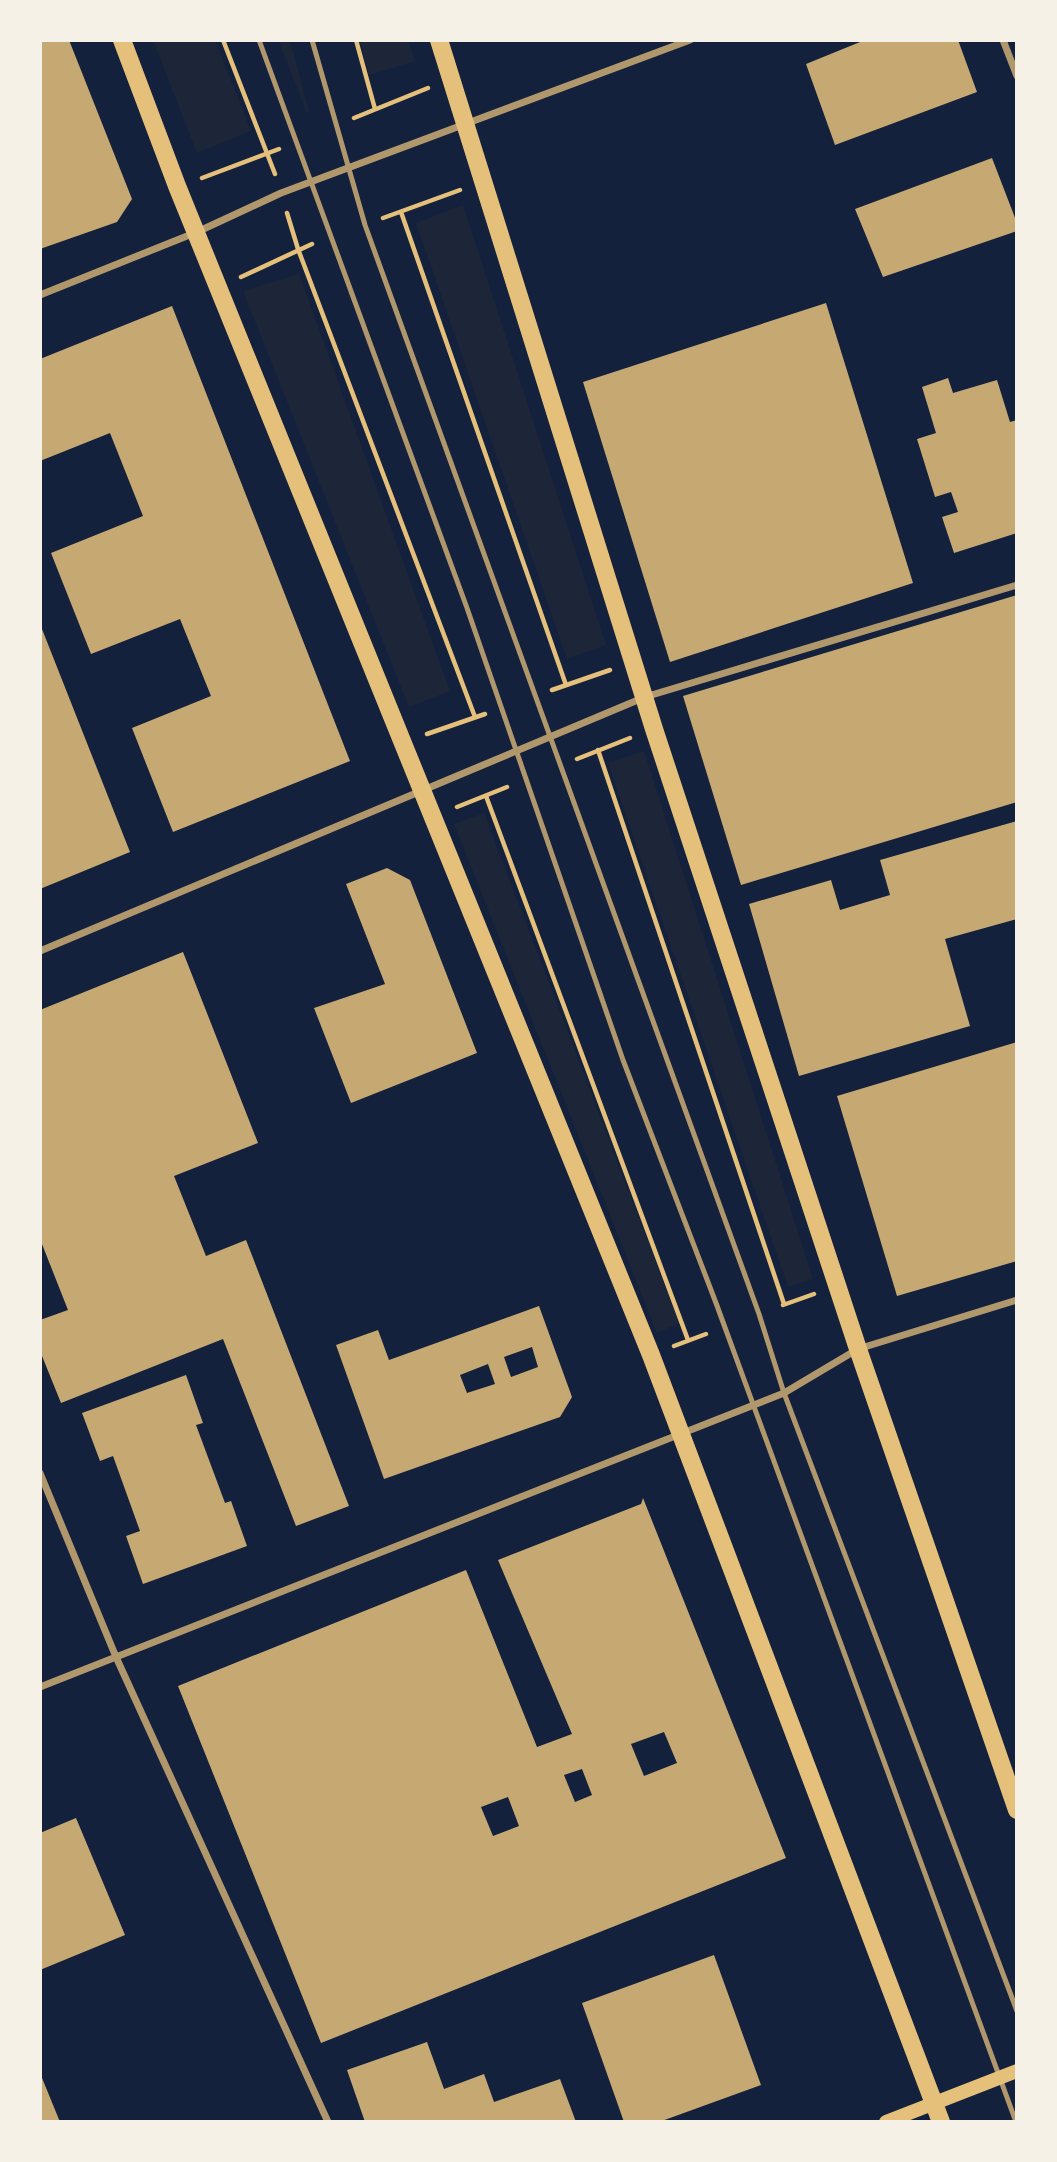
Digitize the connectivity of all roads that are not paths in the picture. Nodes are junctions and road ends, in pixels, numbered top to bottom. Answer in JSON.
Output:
{"nodes":[{"id":1,"x":122,"y":40,"type":"edge"},
{"id":2,"x":258,"y":40,"type":"edge"},
{"id":3,"x":312,"y":40,"type":"edge"},
{"id":4,"x":439,"y":40,"type":"edge"},
{"id":5,"x":690,"y":40,"type":"edge"},
{"id":6,"x":1003,"y":40,"type":"edge"},
{"id":7,"x":1017,"y":76,"type":"edge"},
{"id":8,"x":467,"y":126,"type":"junction"},
{"id":9,"x":347,"y":170,"type":"junction"},
{"id":10,"x":312,"y":182,"type":"junction"},
{"id":11,"x":197,"y":232,"type":"junction"},
{"id":12,"x":40,"y":295,"type":"edge"},
{"id":13,"x":1017,"y":585,"type":"edge"},
{"id":14,"x":645,"y":697,"type":"junction"},
{"id":15,"x":551,"y":737,"type":"junction"},
{"id":16,"x":517,"y":752,"type":"junction"},
{"id":17,"x":422,"y":793,"type":"junction"},
{"id":18,"x":40,"y":951,"type":"edge"},
{"id":19,"x":1017,"y":1300,"type":"edge"},
{"id":20,"x":859,"y":1349,"type":"junction"},
{"id":21,"x":785,"y":1393,"type":"junction"},
{"id":22,"x":751,"y":1406,"type":"junction"},
{"id":23,"x":681,"y":1434,"type":"junction"},
{"id":24,"x":40,"y":1473,"type":"edge"},
{"id":25,"x":116,"y":1657,"type":"junction"},
{"id":26,"x":40,"y":1687,"type":"edge"},
{"id":27,"x":1017,"y":1810,"type":"edge"},
{"id":28,"x":1017,"y":2011,"type":"edge"},
{"id":29,"x":1017,"y":2071,"type":"edge"},
{"id":30,"x":998,"y":2078,"type":"junction"},
{"id":31,"x":934,"y":2103,"type":"junction"},
{"id":32,"x":328,"y":2122,"type":"edge"},
{"id":33,"x":886,"y":2122,"type":"edge"},
{"id":34,"x":941,"y":2122,"type":"edge"},
{"id":35,"x":1016,"y":2122,"type":"edge"}],
"edges":[{"from":1,"to":11,"type":"main road"},
{"from":2,"to":10,"type":"lane"},
{"from":3,"to":9,"type":"lane"},
{"from":4,"to":8,"type":"main road"},
{"from":5,"to":8,"type":"street"},
{"from":6,"to":7,"type":"street"},
{"from":8,"to":9,"type":"street"},
{"from":8,"to":14,"type":"main road"},
{"from":9,"to":10,"type":"street"},
{"from":9,"to":15,"type":"lane"},
{"from":10,"to":11,"type":"street"},
{"from":10,"to":16,"type":"lane"},
{"from":11,"to":12,"type":"street"},
{"from":11,"to":17,"type":"main road"},
{"from":13,"to":14,"type":"street"},
{"from":14,"to":15,"type":"street"},
{"from":14,"to":20,"type":"main road"},
{"from":15,"to":16,"type":"street"},
{"from":15,"to":21,"type":"lane"},
{"from":16,"to":17,"type":"street"},
{"from":16,"to":22,"type":"lane"},
{"from":17,"to":18,"type":"street"},
{"from":17,"to":23,"type":"main road"},
{"from":19,"to":20,"type":"street"},
{"from":20,"to":21,"type":"street"},
{"from":20,"to":27,"type":"main road"},
{"from":21,"to":22,"type":"street"},
{"from":21,"to":28,"type":"lane"},
{"from":22,"to":23,"type":"street"},
{"from":22,"to":30,"type":"lane"},
{"from":23,"to":25,"type":"street"},
{"from":23,"to":31,"type":"main road"},
{"from":24,"to":25,"type":"street"},
{"from":25,"to":26,"type":"street"},
{"from":25,"to":32,"type":"street"},
{"from":29,"to":30,"type":"main road"},
{"from":30,"to":31,"type":"main road"},
{"from":30,"to":35,"type":"lane"},
{"from":31,"to":33,"type":"main road"},
{"from":31,"to":34,"type":"main road"}]}
